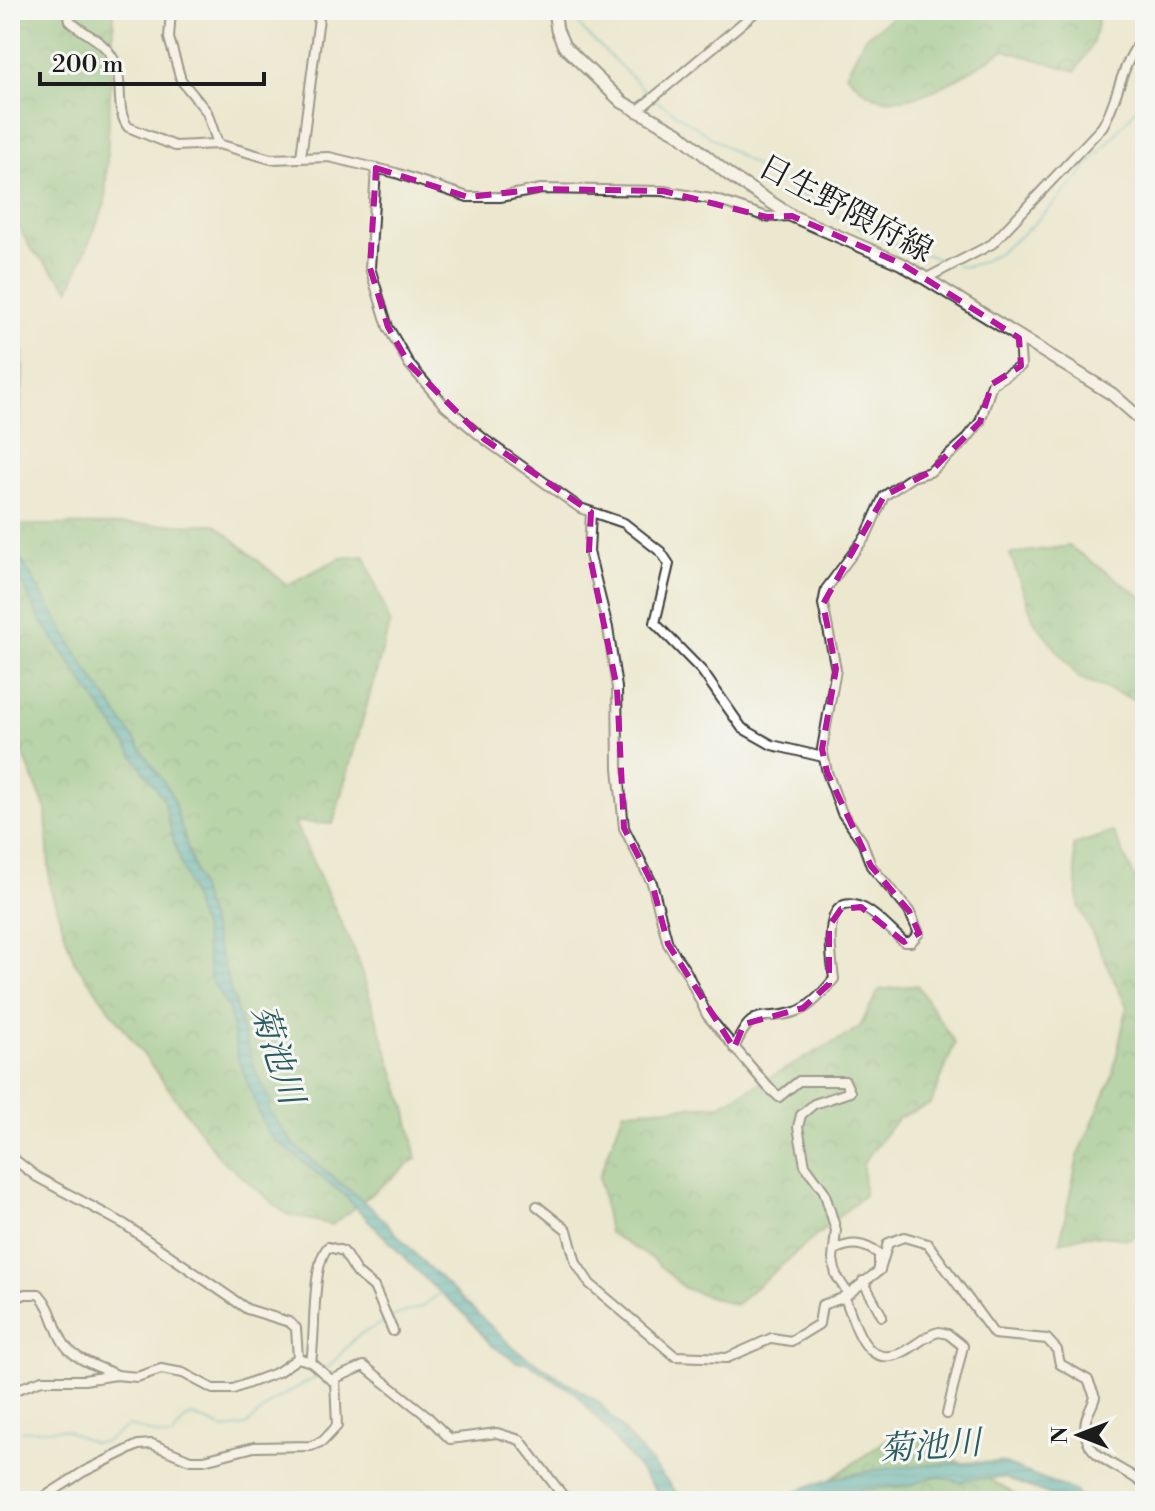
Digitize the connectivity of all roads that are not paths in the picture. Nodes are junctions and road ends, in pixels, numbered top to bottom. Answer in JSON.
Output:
{"nodes":[{"id":1,"x":68,"y":10,"type":"edge"},
{"id":2,"x":171,"y":10,"type":"edge"},
{"id":3,"x":320,"y":10,"type":"edge"},
{"id":4,"x":554,"y":10,"type":"edge"},
{"id":5,"x":758,"y":10,"type":"edge"},
{"id":6,"x":1145,"y":37,"type":"edge"},
{"id":7,"x":636,"y":112,"type":"junction"},
{"id":8,"x":218,"y":144,"type":"junction"},
{"id":9,"x":301,"y":157,"type":"junction"},
{"id":10,"x":376,"y":168,"type":"junction"},
{"id":11,"x":792,"y":216,"type":"junction"},
{"id":12,"x":925,"y":279,"type":"junction"},
{"id":13,"x":1019,"y":338,"type":"junction"},
{"id":14,"x":1145,"y":423,"type":"edge"},
{"id":15,"x":591,"y":512,"type":"junction"},
{"id":16,"x":823,"y":757,"type":"junction"},
{"id":17,"x":734,"y":1048,"type":"junction"},
{"id":18,"x":10,"y":1156,"type":"edge"},
{"id":19,"x":537,"y":1206,"type":"dead end"},
{"id":20,"x":836,"y":1249,"type":"junction"},
{"id":21,"x":879,"y":1271,"type":"junction"},
{"id":22,"x":863,"y":1281,"type":"junction"},
{"id":23,"x":846,"y":1294,"type":"junction"},
{"id":24,"x":10,"y":1301,"type":"edge"},
{"id":25,"x":882,"y":1316,"type":"dead end"},
{"id":26,"x":393,"y":1331,"type":"dead end"},
{"id":27,"x":298,"y":1358,"type":"junction"},
{"id":28,"x":311,"y":1362,"type":"junction"},
{"id":29,"x":116,"y":1375,"type":"junction"},
{"id":30,"x":335,"y":1379,"type":"junction"},
{"id":31,"x":10,"y":1392,"type":"edge"},
{"id":32,"x":947,"y":1414,"type":"dead end"},
{"id":33,"x":1145,"y":1486,"type":"edge"},
{"id":34,"x":38,"y":1501,"type":"edge"},
{"id":35,"x":567,"y":1501,"type":"edge"}],
"edges":[{"from":1,"to":8,"type":"street"},
{"from":2,"to":8,"type":"street"},
{"from":3,"to":9,"type":"street"},
{"from":4,"to":7,"type":"main road","name":"日生野隈府線"},
{"from":5,"to":7,"type":"street"},
{"from":6,"to":12,"type":"street"},
{"from":7,"to":11,"type":"main road","name":"日生野隈府線"},
{"from":8,"to":9,"type":"street"},
{"from":9,"to":10,"type":"street"},
{"from":10,"to":11,"type":"street"},
{"from":10,"to":15,"type":"street"},
{"from":11,"to":12,"type":"main road","name":"日生野隈府線"},
{"from":12,"to":13,"type":"main road","name":"日生野隈府線"},
{"from":13,"to":14,"type":"main road","name":"日生野隈府線"},
{"from":13,"to":16,"type":"street"},
{"from":15,"to":16,"type":"street"},
{"from":15,"to":17,"type":"street"},
{"from":16,"to":17,"type":"street"},
{"from":17,"to":20,"type":"street"},
{"from":18,"to":27,"type":"street"},
{"from":19,"to":23,"type":"street"},
{"from":20,"to":21,"type":"street"},
{"from":20,"to":23,"type":"street"},
{"from":21,"to":22,"type":"street"},
{"from":21,"to":33,"type":"street"},
{"from":22,"to":23,"type":"street"},
{"from":22,"to":25,"type":"street"},
{"from":23,"to":32,"type":"street"},
{"from":24,"to":29,"type":"street"},
{"from":26,"to":28,"type":"street"},
{"from":27,"to":28,"type":"street"},
{"from":27,"to":29,"type":"street"},
{"from":28,"to":30,"type":"street"},
{"from":29,"to":31,"type":"street"},
{"from":30,"to":34,"type":"street"},
{"from":30,"to":35,"type":"street"}]}
